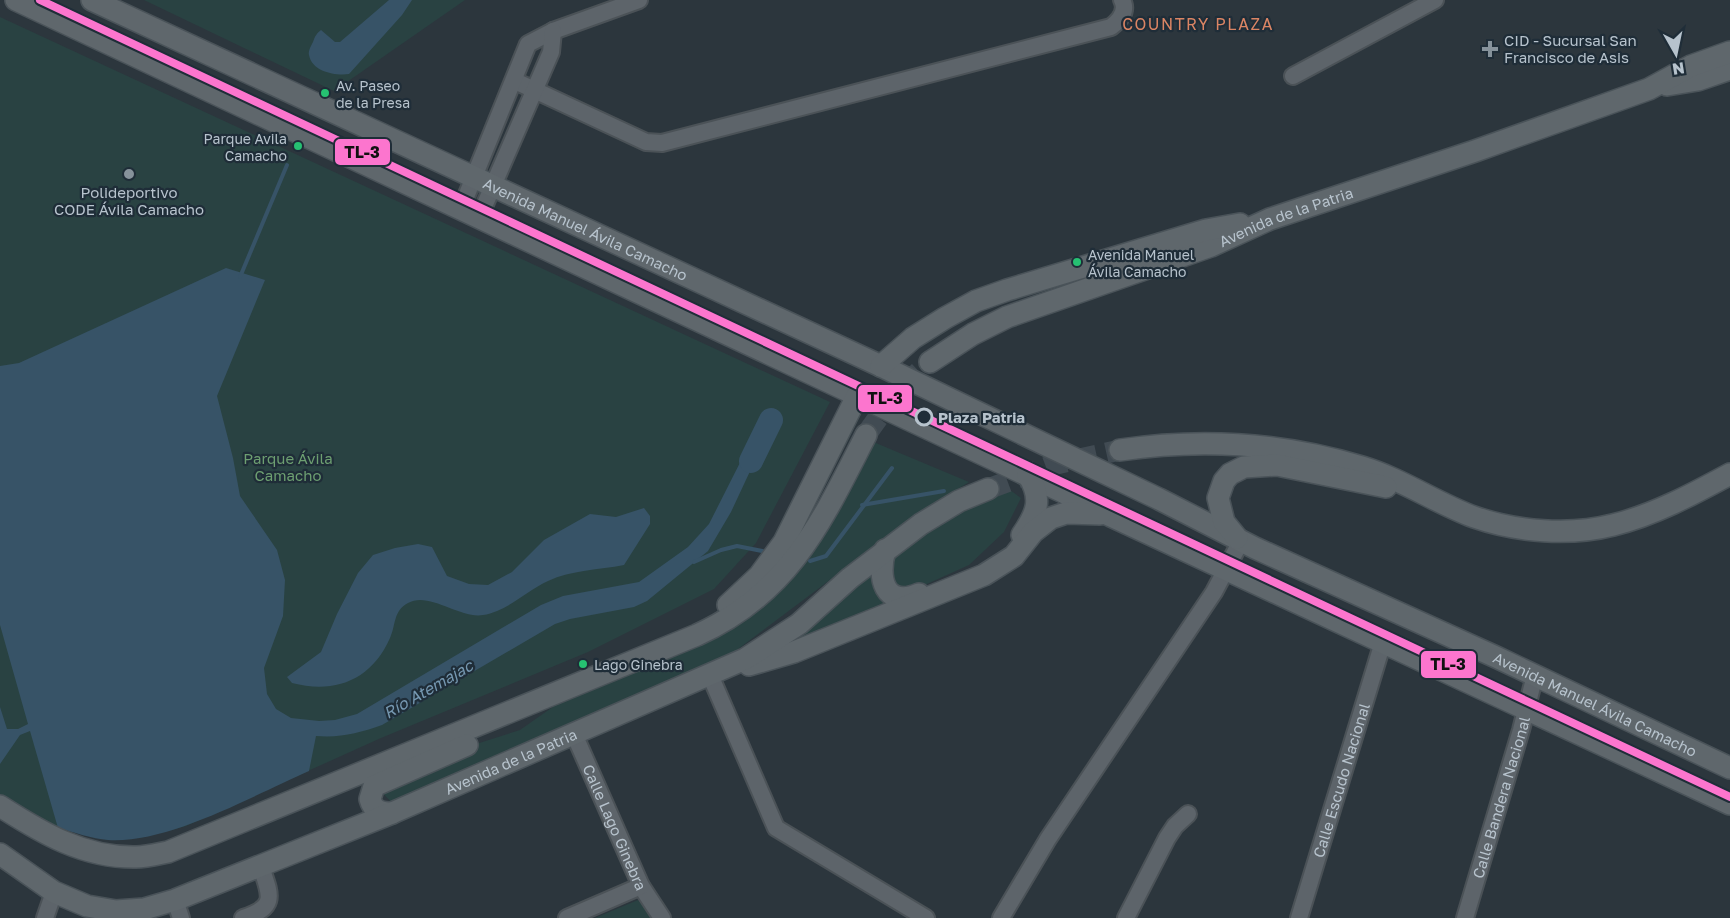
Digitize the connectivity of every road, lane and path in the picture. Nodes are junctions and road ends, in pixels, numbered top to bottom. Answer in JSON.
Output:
{"nodes":[{"id":1,"x":16,"y":0,"type":"edge"},
{"id":2,"x":92,"y":0,"type":"edge"},
{"id":3,"x":639,"y":0,"type":"edge"},
{"id":4,"x":1122,"y":0,"type":"edge"},
{"id":5,"x":1435,"y":0,"type":"edge"},
{"id":6,"x":553,"y":31,"type":"junction"},
{"id":7,"x":1730,"y":52,"type":"edge"},
{"id":8,"x":1730,"y":69,"type":"edge"},
{"id":9,"x":1293,"y":76,"type":"dead end"},
{"id":10,"x":515,"y":81,"type":"junction"},
{"id":11,"x":1649,"y":89,"type":"junction"},
{"id":12,"x":533,"y":90,"type":"junction"},
{"id":13,"x":472,"y":178,"type":"junction"},
{"id":14,"x":493,"y":188,"type":"junction"},
{"id":15,"x":470,"y":214,"type":"junction"},
{"id":16,"x":1270,"y":219,"type":"junction"},
{"id":17,"x":797,"y":328,"type":"junction"},
{"id":18,"x":737,"y":339,"type":"junction"},
{"id":19,"x":930,"y":362,"type":"tunnel mouth"},
{"id":20,"x":881,"y":366,"type":"junction"},
{"id":21,"x":857,"y":396,"type":"junction"},
{"id":22,"x":866,"y":435,"type":"tunnel mouth"},
{"id":23,"x":1120,"y":450,"type":"tunnel mouth"},
{"id":24,"x":1730,"y":474,"type":"edge"},
{"id":25,"x":1028,"y":475,"type":"junction"},
{"id":26,"x":988,"y":489,"type":"tunnel mouth"},
{"id":27,"x":1427,"y":496,"type":"junction"},
{"id":28,"x":1111,"y":516,"type":"junction"},
{"id":29,"x":1241,"y":541,"type":"junction"},
{"id":30,"x":885,"y":550,"type":"junction"},
{"id":31,"x":1222,"y":577,"type":"junction"},
{"id":32,"x":1383,"y":642,"type":"junction"},
{"id":33,"x":674,"y":644,"type":"junction"},
{"id":34,"x":710,"y":675,"type":"junction"},
{"id":35,"x":1535,"y":675,"type":"junction"},
{"id":36,"x":578,"y":684,"type":"junction"},
{"id":37,"x":1526,"y":708,"type":"junction"},
{"id":38,"x":574,"y":734,"type":"junction"},
{"id":39,"x":1730,"y":768,"type":"edge"},
{"id":40,"x":1730,"y":804,"type":"edge"},
{"id":41,"x":0,"y":806,"type":"edge"},
{"id":42,"x":392,"y":813,"type":"junction"},
{"id":43,"x":1188,"y":814,"type":"dead end"},
{"id":44,"x":0,"y":854,"type":"edge"},
{"id":45,"x":261,"y":867,"type":"junction"},
{"id":46,"x":641,"y":886,"type":"junction"},
{"id":47,"x":54,"y":892,"type":"junction"},
{"id":48,"x":178,"y":909,"type":"edge"},
{"id":49,"x":45,"y":918,"type":"edge"},
{"id":50,"x":243,"y":918,"type":"edge"},
{"id":51,"x":567,"y":918,"type":"edge"},
{"id":52,"x":662,"y":918,"type":"edge"},
{"id":53,"x":926,"y":918,"type":"edge"},
{"id":54,"x":1001,"y":918,"type":"edge"},
{"id":55,"x":1126,"y":918,"type":"edge"},
{"id":56,"x":1299,"y":918,"type":"edge"},
{"id":57,"x":1465,"y":918,"type":"edge"}],
"edges":[{"from":1,"to":15,"type":"main road"},
{"from":2,"to":13,"type":"main road","name":"Avenida Manuel Ávila Camacho"},
{"from":3,"to":6,"type":"street"},
{"from":4,"to":12,"type":"street"},
{"from":5,"to":9,"type":"street"},
{"from":6,"to":10,"type":"street"},
{"from":6,"to":12,"type":"street"},
{"from":7,"to":11,"type":"main road","name":"Avenida de la Patria"},
{"from":8,"to":11,"type":"main road","name":"Avenida de la Patria"},
{"from":10,"to":12,"type":"street"},
{"from":10,"to":13,"type":"street"},
{"from":11,"to":16,"type":"main road","name":"Avenida de la Patria"},
{"from":12,"to":14,"type":"street"},
{"from":13,"to":14,"type":"main road","name":"Avenida Manuel Ávila Camacho"},
{"from":13,"to":15,"type":"street"},
{"from":14,"to":15,"type":"street"},
{"from":14,"to":17,"type":"main road","name":"Avenida Manuel Ávila Camacho"},
{"from":15,"to":18,"type":"main road"},
{"from":16,"to":19,"type":"main road","name":"Avenida de la Patria"},
{"from":16,"to":20,"type":"main road"},
{"from":17,"to":18,"type":"main road"},
{"from":17,"to":20,"type":"main road","name":"Avenida Manuel Ávila Camacho"},
{"from":18,"to":21,"type":"main road"},
{"from":20,"to":29,"type":"main road","name":"Avenida Manuel Ávila Camacho"},
{"from":21,"to":25,"type":"main road"},
{"from":21,"to":33,"type":"main road"},
{"from":22,"to":33,"type":"main road"},
{"from":23,"to":27,"type":"main road"},
{"from":24,"to":27,"type":"main road"},
{"from":25,"to":28,"type":"main road"},
{"from":25,"to":30,"type":"main road"},
{"from":26,"to":30,"type":"main road","name":"Avenida de la Patria"},
{"from":27,"to":29,"type":"main road"},
{"from":28,"to":31,"type":"main road"},
{"from":28,"to":34,"type":"main road"},
{"from":29,"to":31,"type":"street"},
{"from":29,"to":35,"type":"main road","name":"Avenida Manuel Ávila Camacho"},
{"from":30,"to":34,"type":"main road","name":"Avenida de la Patria"},
{"from":31,"to":32,"type":"main road"},
{"from":31,"to":54,"type":"street"},
{"from":32,"to":37,"type":"main road"},
{"from":32,"to":56,"type":"street","name":"Calle Escudo Nacional"},
{"from":33,"to":36,"type":"main road"},
{"from":34,"to":38,"type":"main road","name":"Avenida de la Patria"},
{"from":34,"to":53,"type":"street"},
{"from":35,"to":37,"type":"street","name":"Calle Bandera Nacional"},
{"from":35,"to":39,"type":"main road","name":"Avenida Manuel Ávila Camacho"},
{"from":36,"to":41,"type":"main road"},
{"from":36,"to":42,"type":"main road"},
{"from":37,"to":40,"type":"main road"},
{"from":37,"to":57,"type":"street","name":"Calle Bandera Nacional"},
{"from":38,"to":42,"type":"main road","name":"Avenida de la Patria"},
{"from":38,"to":46,"type":"street","name":"Calle Lago Ginebra"},
{"from":42,"to":45,"type":"main road","name":"Avenida de la Patria"},
{"from":43,"to":55,"type":"street"},
{"from":44,"to":47,"type":"main road","name":"Avenida de la Patria"},
{"from":45,"to":48,"type":"main road","name":"Avenida de la Patria"},
{"from":45,"to":50,"type":"street"},
{"from":46,"to":51,"type":"street"},
{"from":46,"to":52,"type":"street","name":"Calle Lago Ginebra"},
{"from":47,"to":48,"type":"main road","name":"Avenida de la Patria"},
{"from":47,"to":49,"type":"street"}]}
